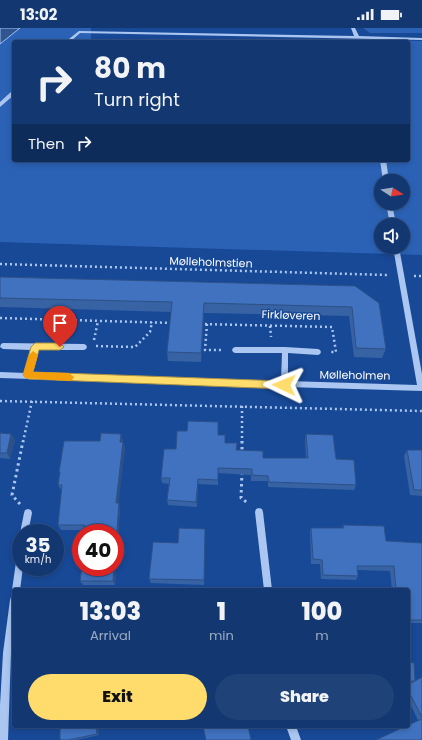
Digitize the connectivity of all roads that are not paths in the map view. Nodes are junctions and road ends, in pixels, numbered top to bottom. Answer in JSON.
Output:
{"nodes":[{"id":1,"x":353,"y":28,"type":"edge"},
{"id":2,"x":357,"y":37,"type":"junction"},
{"id":3,"x":364,"y":39,"type":"edge"},
{"id":4,"x":422,"y":39,"type":"edge"},
{"id":5,"x":69,"y":40,"type":"edge"},
{"id":6,"x":12,"y":94,"type":"edge"},
{"id":7,"x":0,"y":105,"type":"edge"},
{"id":8,"x":383,"y":162,"type":"edge"},
{"id":9,"x":385,"y":174,"type":"edge"},
{"id":10,"x":397,"y":254,"type":"edge"},
{"id":11,"x":2,"y":346,"type":"dead end"},
{"id":12,"x":35,"y":347,"type":"junction"},
{"id":13,"x":84,"y":347,"type":"dead end"},
{"id":14,"x":235,"y":350,"type":"road end"},
{"id":15,"x":285,"y":350,"type":"junction"},
{"id":16,"x":318,"y":352,"type":"road end"},
{"id":17,"x":0,"y":375,"type":"edge"},
{"id":18,"x":28,"y":375,"type":"junction"},
{"id":19,"x":284,"y":385,"type":"junction"},
{"id":20,"x":421,"y":388,"type":"edge"},
{"id":21,"x":259,"y":512,"type":"road end"},
{"id":22,"x":28,"y":513,"type":"road end"},
{"id":23,"x":26,"y":524,"type":"edge"},
{"id":24,"x":18,"y":576,"type":"edge"},
{"id":25,"x":16,"y":588,"type":"edge"},
{"id":26,"x":268,"y":588,"type":"edge"},
{"id":27,"x":12,"y":615,"type":"edge"},
{"id":28,"x":292,"y":728,"type":"edge"},
{"id":29,"x":3,"y":740,"type":"edge"},
{"id":30,"x":296,"y":740,"type":"edge"}],
"edges":[{"from":1,"to":2,"type":"street"},
{"from":2,"to":3,"type":"street"},
{"from":2,"to":5,"type":"street"},
{"from":3,"to":4,"type":"street"},
{"from":6,"to":7,"type":"street"},
{"from":8,"to":9,"type":"street"},
{"from":10,"to":20,"type":"street"},
{"from":11,"to":12,"type":"street"},
{"from":12,"to":13,"type":"street"},
{"from":12,"to":18,"type":"street"},
{"from":14,"to":15,"type":"street"},
{"from":15,"to":16,"type":"street"},
{"from":15,"to":19,"type":"street"},
{"from":17,"to":18,"type":"street","name":"Mølleholmen"},
{"from":18,"to":19,"type":"street","name":"Mølleholmen"},
{"from":19,"to":20,"type":"street","name":"Mølleholmen"},
{"from":21,"to":26,"type":"street"},
{"from":22,"to":23,"type":"street"},
{"from":24,"to":25,"type":"street"},
{"from":27,"to":29,"type":"street"},
{"from":28,"to":30,"type":"street"}]}
